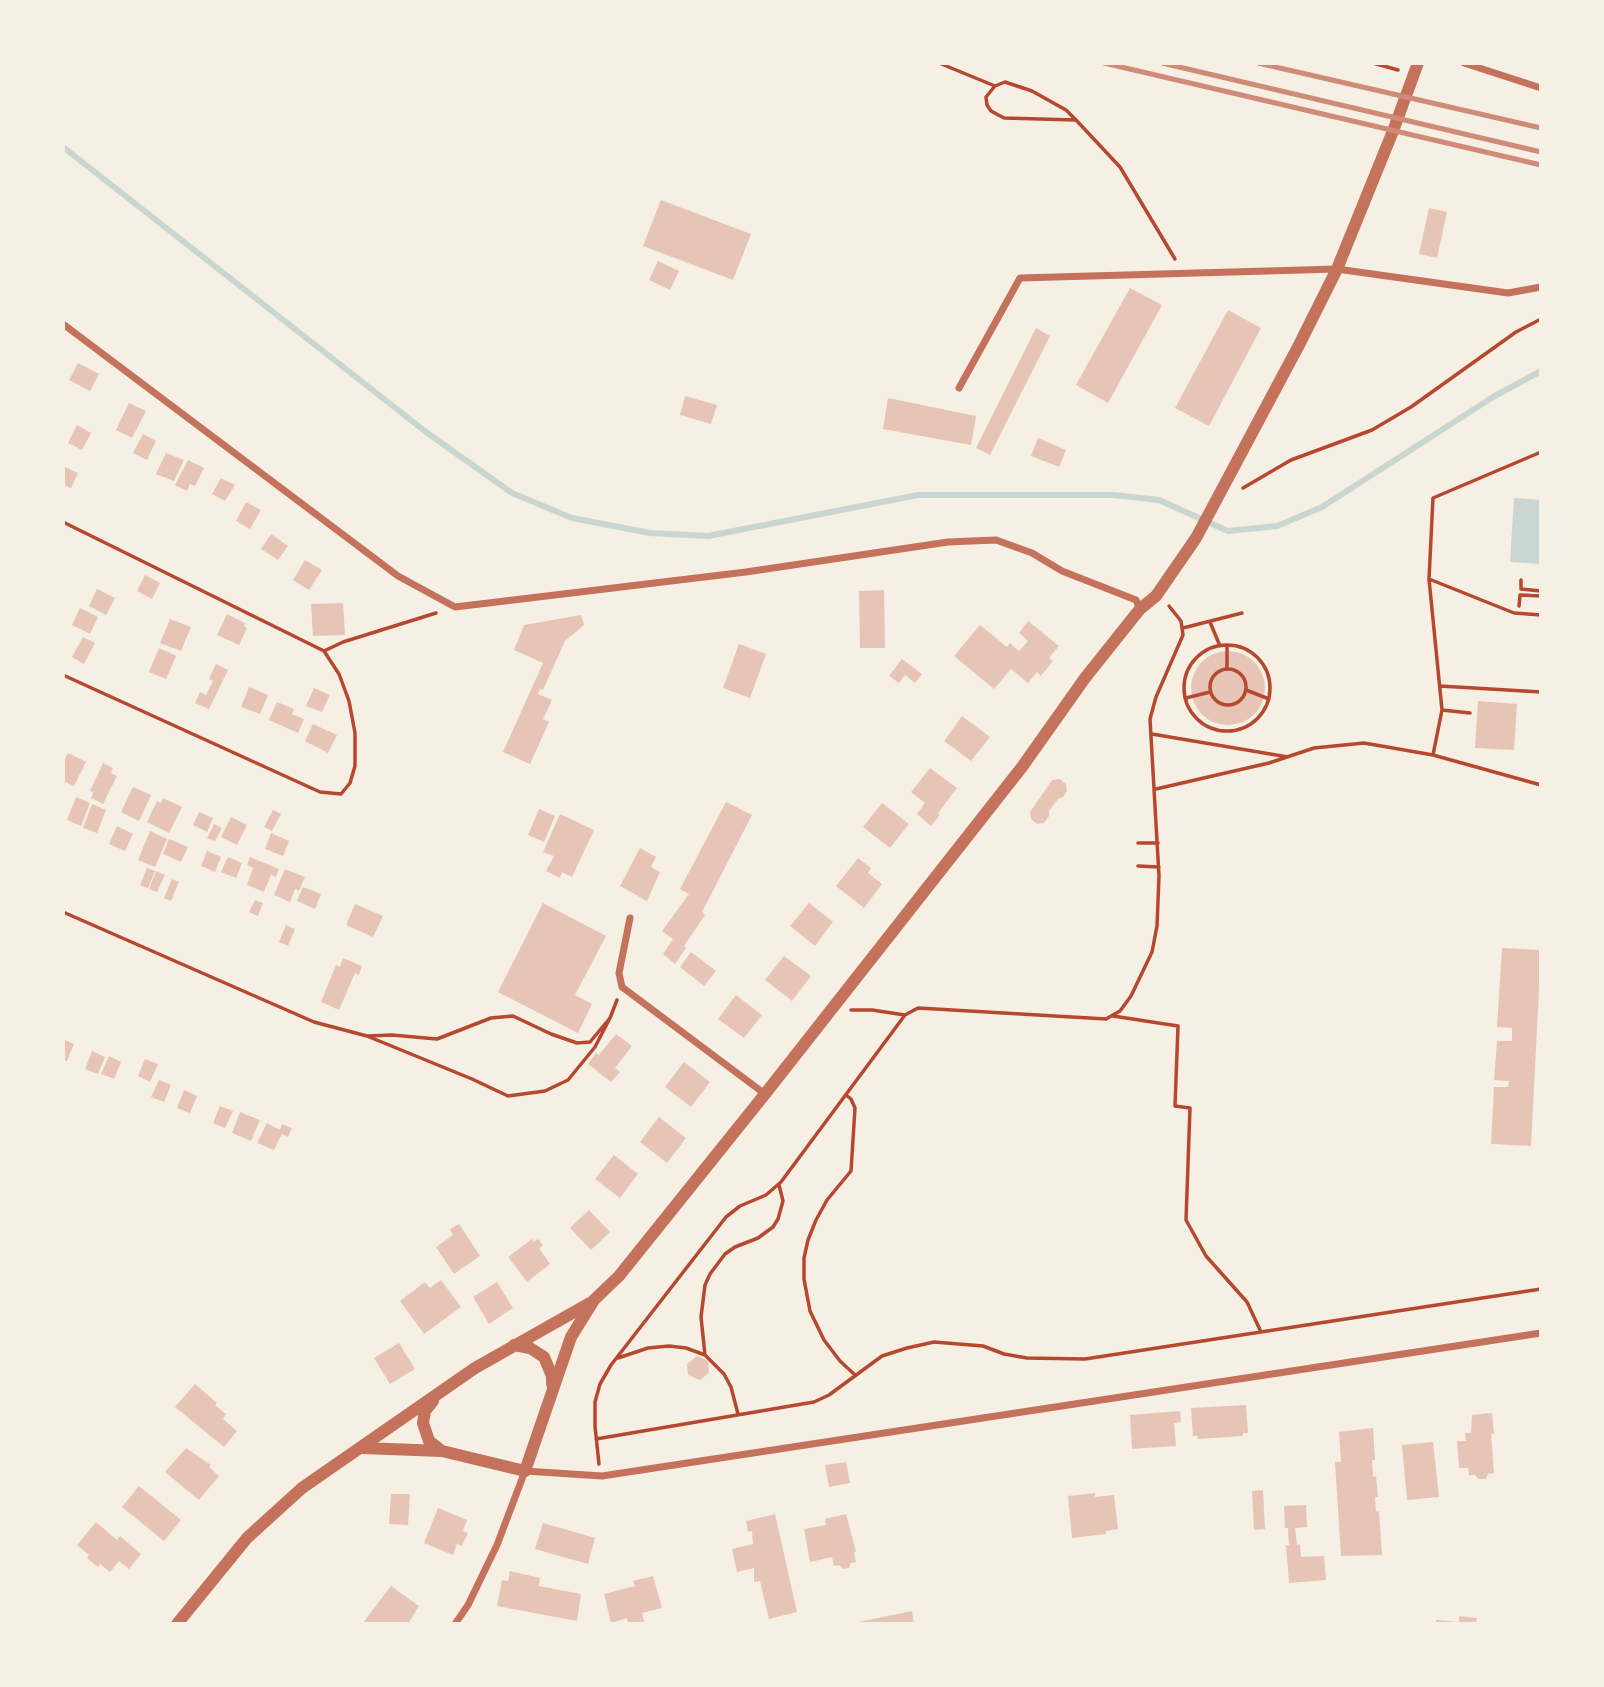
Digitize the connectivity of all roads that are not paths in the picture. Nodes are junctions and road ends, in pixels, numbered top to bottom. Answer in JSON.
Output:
{"nodes":[{"id":1,"x":1464,"y":63,"type":"edge"},
{"id":2,"x":1416,"y":68,"type":"edge"},
{"id":3,"x":1541,"y":88,"type":"edge"},
{"id":4,"x":1336,"y":269,"type":"junction"},
{"id":5,"x":1541,"y":287,"type":"edge"},
{"id":6,"x":63,"y":324,"type":"edge"},
{"id":7,"x":958,"y":388,"type":"dead end"},
{"id":8,"x":1140,"y":609,"type":"junction"},
{"id":9,"x":630,"y":918,"type":"dead end"},
{"id":10,"x":765,"y":1094,"type":"junction"},
{"id":11,"x":594,"y":1300,"type":"junction"},
{"id":12,"x":1541,"y":1333,"type":"edge"},
{"id":13,"x":514,"y":1345,"type":"junction"},
{"id":14,"x":553,"y":1388,"type":"junction"},
{"id":15,"x":437,"y":1395,"type":"junction"},
{"id":16,"x":362,"y":1448,"type":"junction"},
{"id":17,"x":442,"y":1451,"type":"junction"},
{"id":18,"x":525,"y":1471,"type":"junction"},
{"id":19,"x":177,"y":1624,"type":"edge"},
{"id":20,"x":455,"y":1624,"type":"edge"}],
"edges":[{"from":1,"to":3,"type":"street"},
{"from":2,"to":4,"type":"street"},
{"from":4,"to":5,"type":"street"},
{"from":4,"to":7,"type":"street"},
{"from":4,"to":8,"type":"street"},
{"from":6,"to":8,"type":"street"},
{"from":8,"to":10,"type":"street"},
{"from":9,"to":10,"type":"street"},
{"from":10,"to":11,"type":"street"},
{"from":11,"to":13,"type":"street"},
{"from":11,"to":14,"type":"street"},
{"from":12,"to":18,"type":"street"},
{"from":13,"to":14,"type":"street"},
{"from":13,"to":15,"type":"street"},
{"from":14,"to":18,"type":"street"},
{"from":15,"to":16,"type":"street"},
{"from":15,"to":17,"type":"street"},
{"from":16,"to":17,"type":"street"},
{"from":16,"to":19,"type":"street"},
{"from":17,"to":18,"type":"street"},
{"from":18,"to":20,"type":"street"}]}
